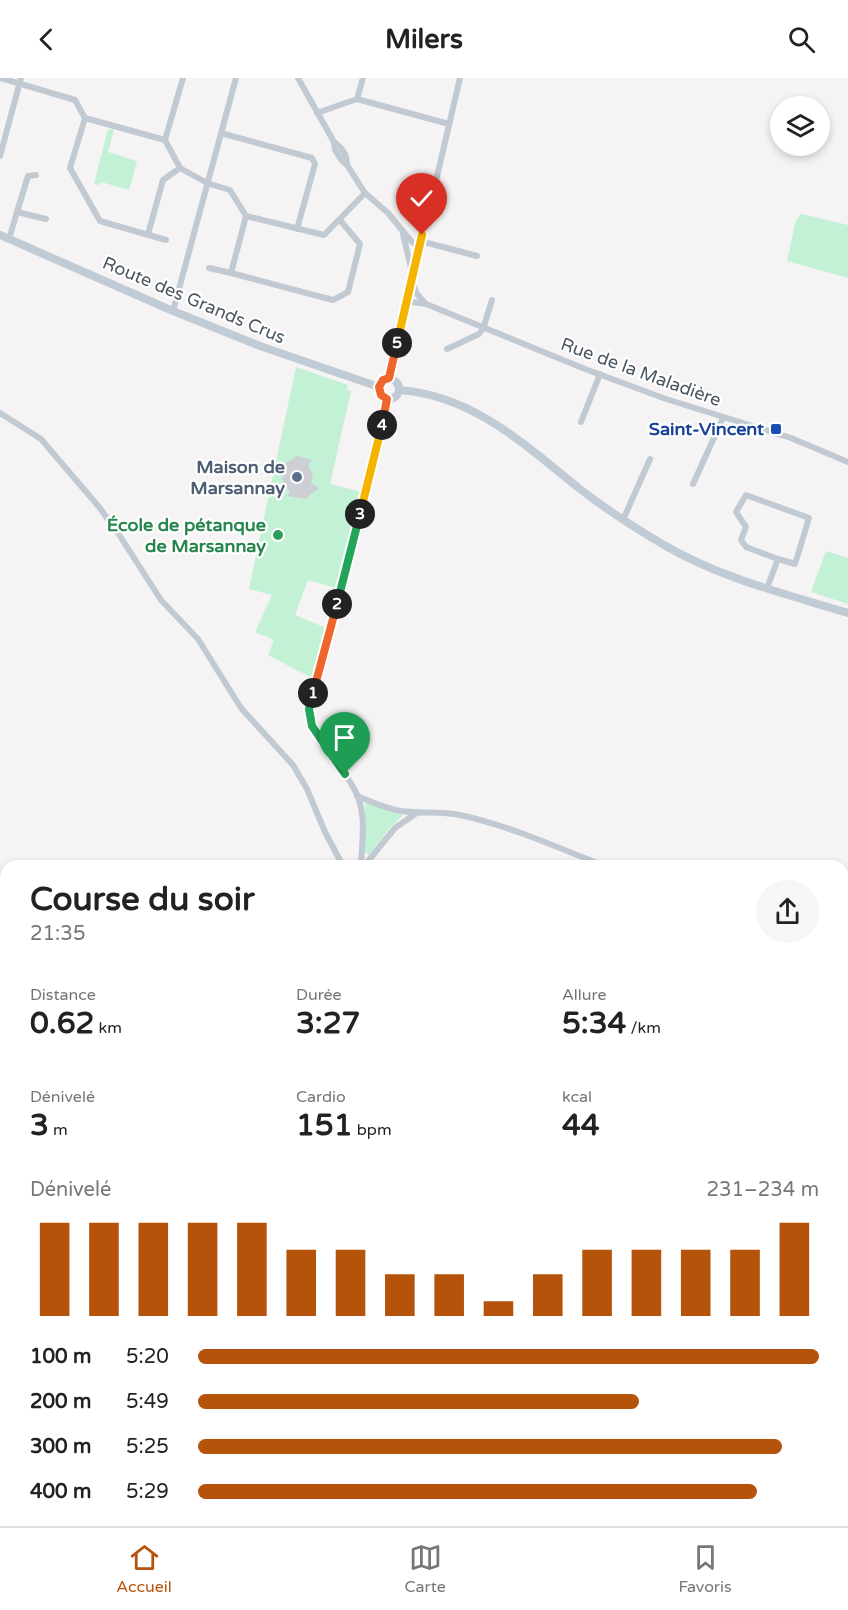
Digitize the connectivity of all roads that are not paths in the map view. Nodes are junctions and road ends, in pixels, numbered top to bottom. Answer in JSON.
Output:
{"nodes":[{"id":1,"x":1,"y":78,"type":"edge"},
{"id":2,"x":183,"y":78,"type":"edge"},
{"id":3,"x":236,"y":78,"type":"edge"},
{"id":4,"x":298,"y":78,"type":"edge"},
{"id":5,"x":363,"y":78,"type":"edge"},
{"id":6,"x":460,"y":78,"type":"edge"},
{"id":7,"x":20,"y":80,"type":"edge"},
{"id":8,"x":357,"y":99,"type":"junction"},
{"id":9,"x":317,"y":113,"type":"junction"},
{"id":10,"x":85,"y":118,"type":"junction"},
{"id":11,"x":449,"y":124,"type":"junction"},
{"id":12,"x":221,"y":133,"type":"junction"},
{"id":13,"x":165,"y":140,"type":"junction"},
{"id":14,"x":0,"y":156,"type":"edge"},
{"id":15,"x":180,"y":168,"type":"junction"},
{"id":16,"x":36,"y":175,"type":"dead end"},
{"id":17,"x":207,"y":183,"type":"junction"},
{"id":18,"x":364,"y":193,"type":"junction"},
{"id":19,"x":17,"y":212,"type":"junction"},
{"id":20,"x":246,"y":216,"type":"junction"},
{"id":21,"x":46,"y":219,"type":"dead end"},
{"id":22,"x":340,"y":220,"type":"junction"},
{"id":23,"x":297,"y":229,"type":"junction"},
{"id":24,"x":402,"y":230,"type":"junction"},
{"id":25,"x":148,"y":234,"type":"junction"},
{"id":26,"x":0,"y":235,"type":"edge"},
{"id":27,"x":9,"y":239,"type":"junction"},
{"id":28,"x":166,"y":240,"type":"dead end"},
{"id":29,"x":419,"y":246,"type":"junction"},
{"id":30,"x":408,"y":254,"type":"junction"},
{"id":31,"x":477,"y":256,"type":"dead end"},
{"id":32,"x":209,"y":268,"type":"dead end"},
{"id":33,"x":412,"y":271,"type":"junction"},
{"id":34,"x":231,"y":273,"type":"junction"},
{"id":35,"x":411,"y":279,"type":"junction"},
{"id":36,"x":417,"y":294,"type":"junction"},
{"id":37,"x":406,"y":298,"type":"junction"},
{"id":38,"x":492,"y":300,"type":"dead end"},
{"id":39,"x":426,"y":304,"type":"junction"},
{"id":40,"x":172,"y":311,"type":"junction"},
{"id":41,"x":483,"y":329,"type":"junction"},
{"id":42,"x":447,"y":349,"type":"dead end"},
{"id":43,"x":600,"y":374,"type":"junction"},
{"id":44,"x":389,"y":378,"type":"junction"},
{"id":45,"x":379,"y":387,"type":"junction"},
{"id":46,"x":400,"y":390,"type":"junction"},
{"id":47,"x":387,"y":399,"type":"junction"},
{"id":48,"x":0,"y":413,"type":"edge"},
{"id":49,"x":723,"y":417,"type":"junction"},
{"id":50,"x":581,"y":422,"type":"dead end"},
{"id":51,"x":650,"y":459,"type":"dead end"},
{"id":52,"x":848,"y":462,"type":"edge"},
{"id":53,"x":693,"y":484,"type":"dead end"},
{"id":54,"x":623,"y":520,"type":"junction"},
{"id":55,"x":778,"y":559,"type":"junction"},
{"id":56,"x":767,"y":588,"type":"junction"},
{"id":57,"x":848,"y":613,"type":"edge"},
{"id":58,"x":357,"y":796,"type":"junction"},
{"id":59,"x":418,"y":812,"type":"junction"},
{"id":60,"x":339,"y":860,"type":"edge"},
{"id":61,"x":363,"y":860,"type":"edge"},
{"id":62,"x":368,"y":860,"type":"edge"},
{"id":63,"x":588,"y":860,"type":"edge"}],
"edges":[{"from":1,"to":7,"type":"street"},
{"from":2,"to":13,"type":"street"},
{"from":3,"to":12,"type":"street"},
{"from":4,"to":9,"type":"street"},
{"from":5,"to":8,"type":"street"},
{"from":6,"to":11,"type":"street"},
{"from":7,"to":10,"type":"street"},
{"from":7,"to":14,"type":"street"},
{"from":8,"to":9,"type":"street"},
{"from":8,"to":11,"type":"street"},
{"from":9,"to":18,"type":"street"},
{"from":10,"to":13,"type":"street"},
{"from":10,"to":25,"type":"street"},
{"from":11,"to":29,"type":"street"},
{"from":12,"to":17,"type":"street"},
{"from":12,"to":23,"type":"street"},
{"from":13,"to":15,"type":"street"},
{"from":15,"to":17,"type":"street"},
{"from":15,"to":25,"type":"street"},
{"from":16,"to":19,"type":"street"},
{"from":17,"to":20,"type":"street"},
{"from":17,"to":40,"type":"street"},
{"from":18,"to":22,"type":"street"},
{"from":18,"to":24,"type":"street"},
{"from":19,"to":21,"type":"street"},
{"from":19,"to":27,"type":"street"},
{"from":20,"to":23,"type":"street"},
{"from":20,"to":34,"type":"street"},
{"from":22,"to":23,"type":"street"},
{"from":22,"to":34,"type":"street"},
{"from":24,"to":29,"type":"street"},
{"from":24,"to":30,"type":"street"},
{"from":25,"to":28,"type":"street"},
{"from":26,"to":27,"type":"street","name":"Route des Grands Crus"},
{"from":27,"to":40,"type":"street","name":"Route des Grands Crus"},
{"from":29,"to":30,"type":"street"},
{"from":29,"to":31,"type":"street"},
{"from":29,"to":33,"type":"street"},
{"from":30,"to":33,"type":"street"},
{"from":32,"to":34,"type":"street"},
{"from":33,"to":35,"type":"street"},
{"from":35,"to":36,"type":"street","name":"Rue de la Maladière"},
{"from":35,"to":37,"type":"street"},
{"from":36,"to":37,"type":"street"},
{"from":36,"to":39,"type":"street","name":"Rue de la Maladière"},
{"from":37,"to":39,"type":"street","name":"Rue de la Maladière"},
{"from":37,"to":44,"type":"street"},
{"from":38,"to":41,"type":"street"},
{"from":39,"to":41,"type":"street","name":"Rue de la Maladière"},
{"from":40,"to":45,"type":"street","name":"Route des Grands Crus"},
{"from":41,"to":42,"type":"street"},
{"from":41,"to":43,"type":"street","name":"Rue de la Maladière"},
{"from":43,"to":49,"type":"street","name":"Rue de la Maladière"},
{"from":43,"to":50,"type":"street"},
{"from":44,"to":45,"type":"street"},
{"from":44,"to":46,"type":"street"},
{"from":45,"to":47,"type":"street"},
{"from":46,"to":47,"type":"street"},
{"from":46,"to":54,"type":"street"},
{"from":47,"to":58,"type":"street"},
{"from":48,"to":60,"type":"street"},
{"from":49,"to":52,"type":"street","name":"Rue de la Maladière"},
{"from":49,"to":53,"type":"street"},
{"from":51,"to":54,"type":"street"},
{"from":54,"to":56,"type":"street"},
{"from":55,"to":55,"type":"street"},
{"from":55,"to":56,"type":"street"},
{"from":56,"to":57,"type":"street"},
{"from":58,"to":59,"type":"street"},
{"from":58,"to":61,"type":"street"},
{"from":59,"to":62,"type":"street"},
{"from":59,"to":63,"type":"street"}]}
